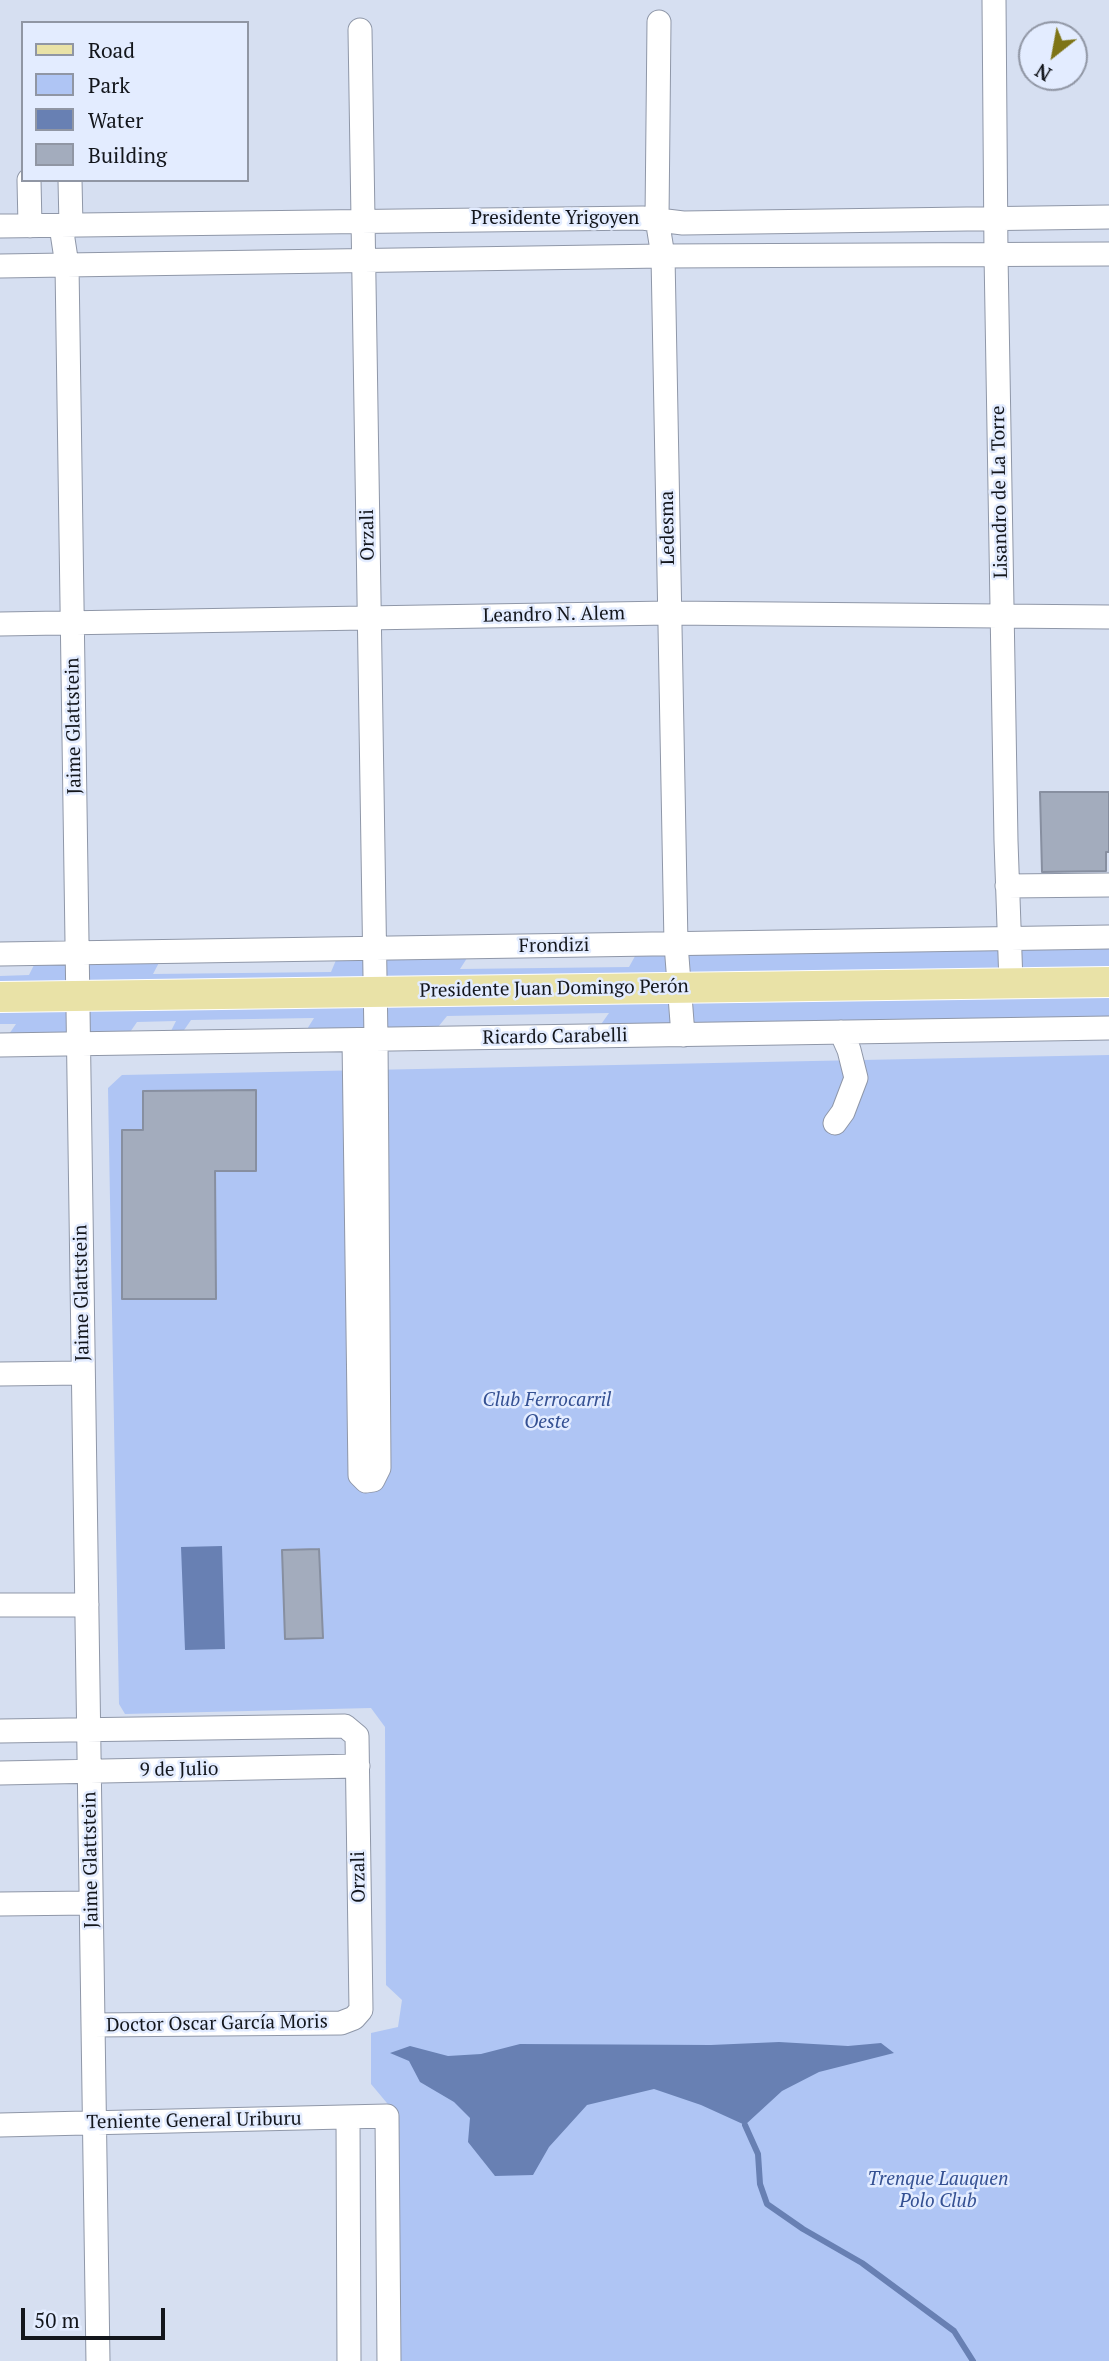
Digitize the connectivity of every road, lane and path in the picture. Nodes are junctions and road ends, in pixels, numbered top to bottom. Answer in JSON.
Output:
{"nodes":[{"id":1,"x":994,"y":0,"type":"edge"},
{"id":2,"x":659,"y":22,"type":"dead end"},
{"id":3,"x":360,"y":30,"type":"dead end"},
{"id":4,"x":30,"y":182,"type":"edge"},
{"id":5,"x":70,"y":182,"type":"edge"},
{"id":6,"x":1109,"y":217,"type":"edge"},
{"id":7,"x":657,"y":219,"type":"junction"},
{"id":8,"x":996,"y":219,"type":"junction"},
{"id":9,"x":363,"y":221,"type":"junction"},
{"id":10,"x":0,"y":226,"type":"edge"},
{"id":11,"x":30,"y":226,"type":"junction"},
{"id":12,"x":66,"y":226,"type":"junction"},
{"id":13,"x":996,"y":254,"type":"junction"},
{"id":14,"x":1109,"y":254,"type":"edge"},
{"id":15,"x":663,"y":256,"type":"junction"},
{"id":16,"x":363,"y":261,"type":"junction"},
{"id":17,"x":66,"y":265,"type":"junction"},
{"id":18,"x":0,"y":266,"type":"edge"},
{"id":19,"x":669,"y":613,"type":"junction"},
{"id":20,"x":1002,"y":616,"type":"junction"},
{"id":21,"x":1109,"y":617,"type":"edge"},
{"id":22,"x":369,"y":618,"type":"junction"},
{"id":23,"x":72,"y":623,"type":"junction"},
{"id":24,"x":0,"y":624,"type":"edge"},
{"id":25,"x":1109,"y":885,"type":"edge"},
{"id":26,"x":1007,"y":886,"type":"junction"},
{"id":27,"x":1109,"y":937,"type":"edge"},
{"id":28,"x":1009,"y":939,"type":"junction"},
{"id":29,"x":676,"y":944,"type":"junction"},
{"id":30,"x":374,"y":948,"type":"junction"},
{"id":31,"x":77,"y":953,"type":"junction"},
{"id":32,"x":0,"y":954,"type":"edge"},
{"id":33,"x":1109,"y":982,"type":"edge"},
{"id":34,"x":1011,"y":984,"type":"junction"},
{"id":35,"x":679,"y":988,"type":"junction"},
{"id":36,"x":375,"y":992,"type":"junction"},
{"id":37,"x":78,"y":996,"type":"junction"},
{"id":38,"x":0,"y":997,"type":"edge"},
{"id":39,"x":1109,"y":1028,"type":"edge"},
{"id":40,"x":841,"y":1032,"type":"junction"},
{"id":41,"x":682,"y":1035,"type":"junction"},
{"id":42,"x":365,"y":1040,"type":"junction"},
{"id":43,"x":78,"y":1044,"type":"junction"},
{"id":44,"x":0,"y":1045,"type":"edge"},
{"id":45,"x":835,"y":1123,"type":"dead end"},
{"id":46,"x":83,"y":1373,"type":"junction"},
{"id":47,"x":0,"y":1374,"type":"edge"},
{"id":48,"x":0,"y":1605,"type":"edge"},
{"id":49,"x":87,"y":1605,"type":"junction"},
{"id":50,"x":89,"y":1730,"type":"junction"},
{"id":51,"x":0,"y":1731,"type":"edge"},
{"id":52,"x":358,"y":1766,"type":"junction"},
{"id":53,"x":89,"y":1772,"type":"junction"},
{"id":54,"x":0,"y":1773,"type":"edge"},
{"id":55,"x":91,"y":1903,"type":"junction"},
{"id":56,"x":0,"y":1904,"type":"edge"},
{"id":57,"x":341,"y":2023,"type":"joint"},
{"id":58,"x":93,"y":2025,"type":"junction"},
{"id":59,"x":348,"y":2118,"type":"junction"},
{"id":60,"x":94,"y":2123,"type":"junction"},
{"id":61,"x":0,"y":2125,"type":"edge"},
{"id":62,"x":98,"y":2361,"type":"edge"},
{"id":63,"x":349,"y":2361,"type":"edge"},
{"id":64,"x":389,"y":2361,"type":"edge"}],
"edges":[{"from":1,"to":8,"type":"street","name":"Lisandro de La Torre"},
{"from":2,"to":7,"type":"street","name":"Ledesma"},
{"from":3,"to":9,"type":"street","name":"Orzali"},
{"from":4,"to":11,"type":"street"},
{"from":5,"to":12,"type":"street","name":"Jaime Glattstein"},
{"from":6,"to":8,"type":"street","name":"Presidente Yrigoyen"},
{"from":7,"to":8,"type":"street","name":"Presidente Yrigoyen"},
{"from":7,"to":9,"type":"street","name":"Presidente Yrigoyen"},
{"from":7,"to":15,"type":"street","name":"Ledesma"},
{"from":8,"to":13,"type":"street","name":"Lisandro de La Torre"},
{"from":9,"to":12,"type":"street","name":"Presidente Yrigoyen"},
{"from":9,"to":16,"type":"street","name":"Orzali"},
{"from":10,"to":11,"type":"street","name":"Presidente Yrigoyen"},
{"from":11,"to":12,"type":"street","name":"Presidente Yrigoyen"},
{"from":12,"to":17,"type":"street","name":"Jaime Glattstein"},
{"from":13,"to":14,"type":"street","name":"Presidente Yrigoyen"},
{"from":13,"to":15,"type":"street","name":"Presidente Yrigoyen"},
{"from":13,"to":20,"type":"street","name":"Lisandro de La Torre"},
{"from":15,"to":16,"type":"street","name":"Presidente Yrigoyen"},
{"from":15,"to":19,"type":"street","name":"Ledesma"},
{"from":16,"to":17,"type":"street","name":"Presidente Yrigoyen"},
{"from":16,"to":22,"type":"street","name":"Orzali"},
{"from":17,"to":18,"type":"street","name":"Presidente Yrigoyen"},
{"from":17,"to":23,"type":"street","name":"Jaime Glattstein"},
{"from":19,"to":20,"type":"street","name":"Leandro N. Alem"},
{"from":19,"to":22,"type":"street","name":"Leandro N. Alem"},
{"from":19,"to":29,"type":"street","name":"Ledesma"},
{"from":20,"to":21,"type":"street","name":"Leandro N. Alem"},
{"from":20,"to":26,"type":"street","name":"Lisandro de La Torre"},
{"from":22,"to":23,"type":"street","name":"Leandro N. Alem"},
{"from":22,"to":30,"type":"street","name":"Orzali"},
{"from":23,"to":24,"type":"street","name":"Leandro N. Alem"},
{"from":23,"to":31,"type":"street","name":"Jaime Glattstein"},
{"from":25,"to":26,"type":"street"},
{"from":26,"to":28,"type":"street","name":"Lisandro de La Torre"},
{"from":27,"to":28,"type":"street","name":"Frondizi"},
{"from":28,"to":29,"type":"street","name":"Frondizi"},
{"from":28,"to":34,"type":"street","name":"Lisandro de La Torre"},
{"from":29,"to":30,"type":"street","name":"Frondizi"},
{"from":29,"to":35,"type":"street","name":"Ledesma"},
{"from":30,"to":31,"type":"street","name":"Frondizi"},
{"from":30,"to":36,"type":"street","name":"Orzali"},
{"from":31,"to":32,"type":"street","name":"Frondizi"},
{"from":31,"to":37,"type":"street","name":"Jaime Glattstein"},
{"from":33,"to":34,"type":"main road","name":"Presidente Juan Domingo Perón"},
{"from":34,"to":35,"type":"main road","name":"Presidente Juan Domingo Perón"},
{"from":35,"to":36,"type":"main road","name":"Presidente Juan Domingo Perón"},
{"from":35,"to":41,"type":"street","name":"Ledesma"},
{"from":36,"to":37,"type":"main road","name":"Presidente Juan Domingo Perón"},
{"from":36,"to":42,"type":"street","name":"Orzali"},
{"from":37,"to":38,"type":"main road","name":"Presidente Juan Domingo Perón"},
{"from":37,"to":43,"type":"street","name":"Jaime Glattstein"},
{"from":39,"to":40,"type":"street","name":"Ricardo Carabelli"},
{"from":40,"to":41,"type":"street","name":"Ricardo Carabelli"},
{"from":40,"to":45,"type":"street"},
{"from":41,"to":42,"type":"street","name":"Ricardo Carabelli"},
{"from":42,"to":42,"type":"street"},
{"from":42,"to":43,"type":"street","name":"Ricardo Carabelli"},
{"from":43,"to":44,"type":"street","name":"Ricardo Carabelli"},
{"from":43,"to":46,"type":"street","name":"Jaime Glattstein"},
{"from":46,"to":47,"type":"street"},
{"from":46,"to":49,"type":"street","name":"Jaime Glattstein"},
{"from":48,"to":49,"type":"street"},
{"from":49,"to":50,"type":"street","name":"Jaime Glattstein"},
{"from":50,"to":51,"type":"street"},
{"from":50,"to":52,"type":"street","name":"Orzali"},
{"from":50,"to":53,"type":"street","name":"Jaime Glattstein"},
{"from":52,"to":53,"type":"street","name":"9 de Julio"},
{"from":52,"to":57,"type":"street","name":"Orzali"},
{"from":53,"to":54,"type":"street","name":"9 de Julio"},
{"from":53,"to":55,"type":"street","name":"Jaime Glattstein"},
{"from":55,"to":56,"type":"street"},
{"from":55,"to":58,"type":"street","name":"Jaime Glattstein"},
{"from":57,"to":58,"type":"street","name":"Doctor Oscar García Moris"},
{"from":58,"to":60,"type":"street","name":"Jaime Glattstein"},
{"from":59,"to":60,"type":"street","name":"Teniente General Uriburu"},
{"from":59,"to":63,"type":"street"},
{"from":59,"to":64,"type":"street","name":"Teniente General Uriburu"},
{"from":60,"to":61,"type":"street","name":"Teniente General Uriburu"},
{"from":60,"to":62,"type":"street","name":"Jaime Glattstein"}]}
